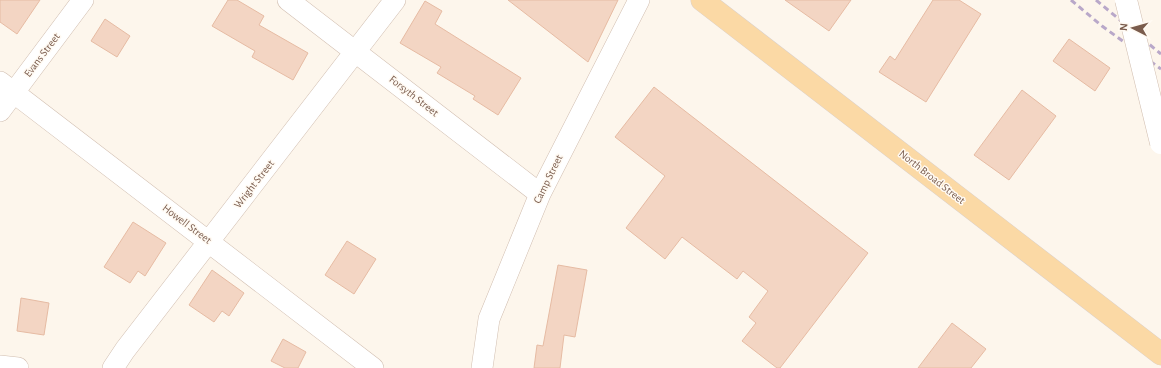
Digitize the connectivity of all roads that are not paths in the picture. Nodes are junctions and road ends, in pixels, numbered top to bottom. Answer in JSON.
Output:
{"nodes":[{"id":1,"x":83,"y":0,"type":"edge"},
{"id":2,"x":288,"y":0,"type":"edge"},
{"id":3,"x":394,"y":0,"type":"edge"},
{"id":4,"x":639,"y":0,"type":"edge"},
{"id":5,"x":702,"y":0,"type":"edge"},
{"id":6,"x":1126,"y":0,"type":"edge"},
{"id":7,"x":356,"y":51,"type":"junction"},
{"id":8,"x":7,"y":87,"type":"edge"},
{"id":9,"x":0,"y":111,"type":"edge"},
{"id":10,"x":1161,"y":142,"type":"edge"},
{"id":11,"x":540,"y":194,"type":"junction"},
{"id":12,"x":209,"y":241,"type":"junction"},
{"id":13,"x":1161,"y":354,"type":"edge"},
{"id":14,"x":0,"y":366,"type":"edge"},
{"id":15,"x":18,"y":368,"type":"edge"},
{"id":16,"x":113,"y":368,"type":"edge"},
{"id":17,"x":373,"y":368,"type":"edge"},
{"id":18,"x":482,"y":368,"type":"edge"}],
"edges":[{"from":1,"to":8,"type":"street","name":"Evans Street"},
{"from":2,"to":7,"type":"street","name":"Forsyth Street"},
{"from":3,"to":7,"type":"street","name":"Wright Street"},
{"from":4,"to":11,"type":"street","name":"Camp Street"},
{"from":5,"to":13,"type":"main road","name":"North Broad Street"},
{"from":6,"to":10,"type":"street","bridge":true},
{"from":7,"to":11,"type":"street","name":"Forsyth Street"},
{"from":7,"to":12,"type":"street","name":"Wright Street"},
{"from":8,"to":9,"type":"street","name":"Evans Street"},
{"from":8,"to":12,"type":"street","name":"Howell Street"},
{"from":11,"to":18,"type":"street","name":"Camp Street"},
{"from":12,"to":16,"type":"street","name":"Wright Street"},
{"from":12,"to":17,"type":"street","name":"Howell Street"},
{"from":14,"to":15,"type":"street"}]}
